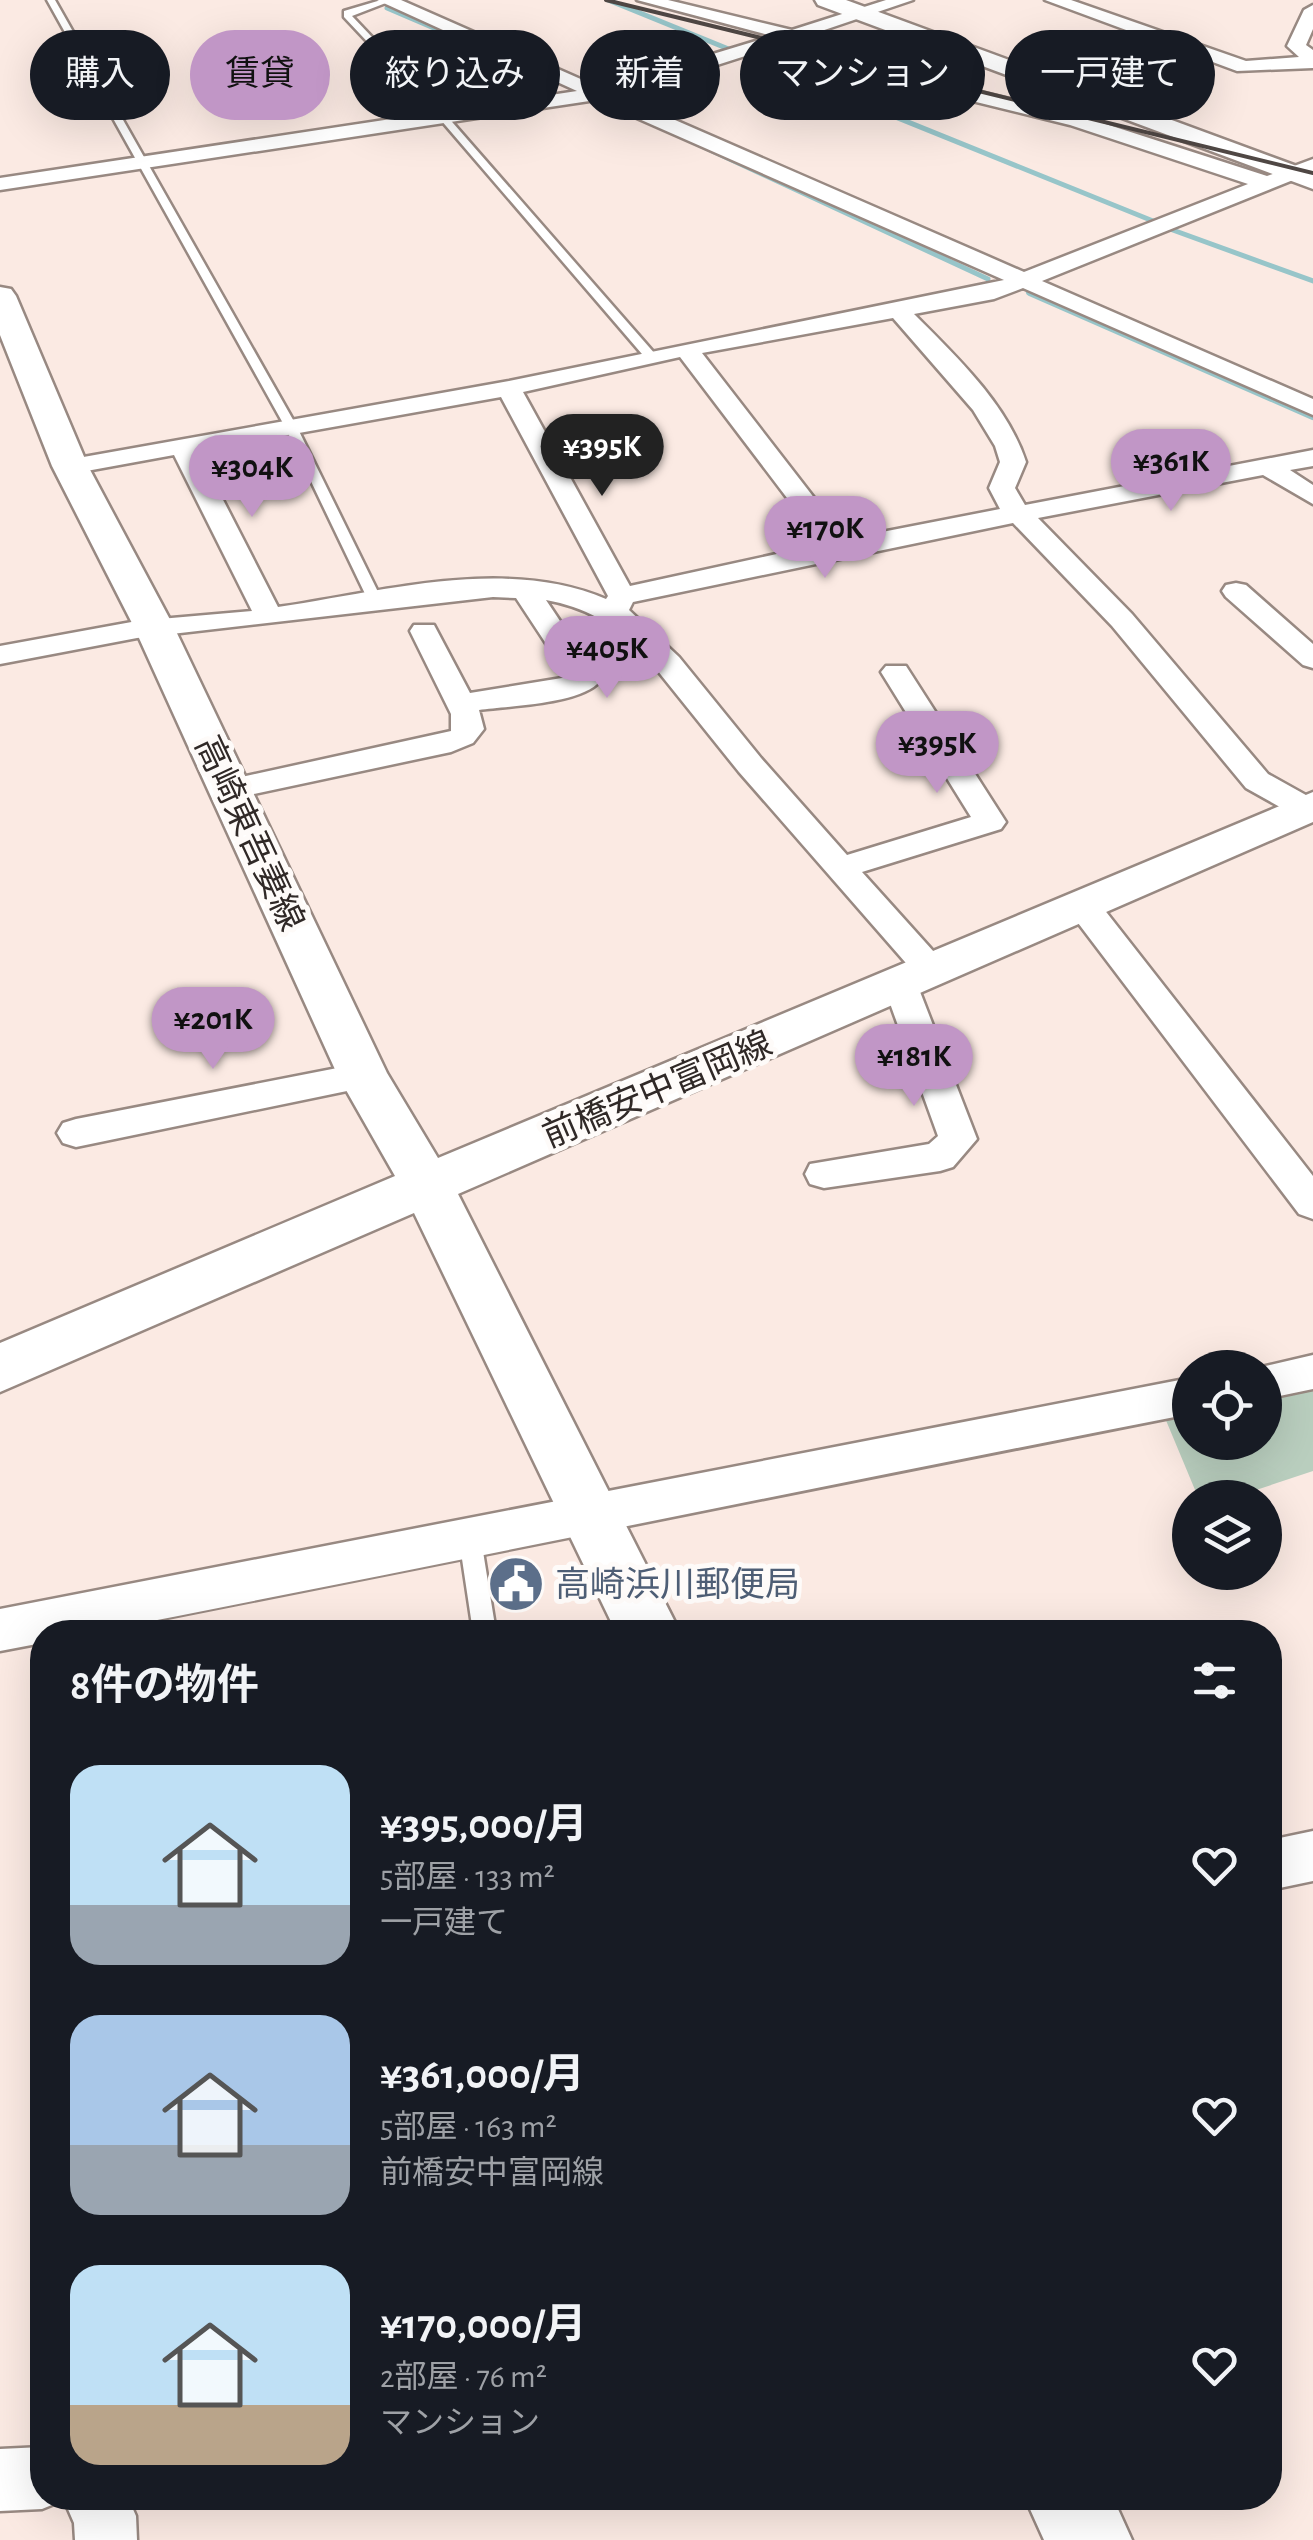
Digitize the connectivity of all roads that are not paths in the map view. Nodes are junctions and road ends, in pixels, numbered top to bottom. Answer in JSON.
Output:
{"nodes":[{"id":1,"x":51,"y":0,"type":"edge"},
{"id":2,"x":386,"y":0,"type":"edge"},
{"id":3,"x":646,"y":0,"type":"edge"},
{"id":4,"x":826,"y":0,"type":"edge"},
{"id":5,"x":904,"y":0,"type":"edge"},
{"id":6,"x":1054,"y":0,"type":"edge"},
{"id":7,"x":1313,"y":10,"type":"edge"},
{"id":8,"x":862,"y":14,"type":"junction"},
{"id":9,"x":360,"y":30,"type":"edge"},
{"id":10,"x":767,"y":30,"type":"edge"},
{"id":11,"x":810,"y":30,"type":"edge"},
{"id":12,"x":1313,"y":61,"type":"edge"},
{"id":13,"x":580,"y":84,"type":"edge"},
{"id":14,"x":985,"y":99,"type":"edge"},
{"id":15,"x":423,"y":120,"type":"edge"},
{"id":16,"x":446,"y":120,"type":"edge"},
{"id":17,"x":661,"y":120,"type":"edge"},
{"id":18,"x":142,"y":162,"type":"junction"},
{"id":19,"x":1306,"y":173,"type":"edge"},
{"id":20,"x":1264,"y":182,"type":"junction"},
{"id":21,"x":0,"y":184,"type":"edge"},
{"id":22,"x":1026,"y":282,"type":"junction"},
{"id":23,"x":0,"y":296,"type":"edge"},
{"id":24,"x":898,"y":310,"type":"junction"},
{"id":25,"x":686,"y":349,"type":"junction"},
{"id":26,"x":652,"y":358,"type":"junction"},
{"id":27,"x":509,"y":388,"type":"junction"},
{"id":28,"x":1313,"y":408,"type":"edge"},
{"id":29,"x":290,"y":425,"type":"junction"},
{"id":30,"x":184,"y":449,"type":"junction"},
{"id":31,"x":1313,"y":458,"type":"edge"},
{"id":32,"x":70,"y":466,"type":"junction"},
{"id":33,"x":1269,"y":468,"type":"junction"},
{"id":34,"x":1313,"y":496,"type":"edge"},
{"id":35,"x":1017,"y":514,"type":"junction"},
{"id":36,"x":839,"y":548,"type":"junction"},
{"id":37,"x":1236,"y":590,"type":"dead end"},
{"id":38,"x":526,"y":591,"type":"junction"},
{"id":39,"x":376,"y":600,"type":"junction"},
{"id":40,"x":618,"y":604,"type":"junction"},
{"id":41,"x":269,"y":618,"type":"junction"},
{"id":42,"x":154,"y":627,"type":"junction"},
{"id":43,"x":424,"y":631,"type":"dead end"},
{"id":44,"x":0,"y":655,"type":"edge"},
{"id":45,"x":1313,"y":659,"type":"edge"},
{"id":46,"x":896,"y":672,"type":"dead end"},
{"id":47,"x":461,"y":703,"type":"junction"},
{"id":48,"x":230,"y":789,"type":"junction"},
{"id":49,"x":1310,"y":808,"type":"edge"},
{"id":50,"x":841,"y":868,"type":"junction"},
{"id":51,"x":1084,"y":907,"type":"junction"},
{"id":52,"x":915,"y":977,"type":"junction"},
{"id":53,"x":363,"y":1076,"type":"junction"},
{"id":54,"x":76,"y":1134,"type":"dead end"},
{"id":55,"x":824,"y":1174,"type":"dead end"},
{"id":56,"x":428,"y":1187,"type":"junction"},
{"id":57,"x":1313,"y":1204,"type":"edge"},
{"id":58,"x":0,"y":1368,"type":"edge"},
{"id":59,"x":1313,"y":1372,"type":"edge"},
{"id":60,"x":1282,"y":1378,"type":"edge"},
{"id":61,"x":1172,"y":1399,"type":"edge"},
{"id":62,"x":590,"y":1511,"type":"junction"},
{"id":63,"x":470,"y":1539,"type":"junction"},
{"id":64,"x":85,"y":1620,"type":"edge"},
{"id":65,"x":482,"y":1620,"type":"edge"},
{"id":66,"x":642,"y":1620,"type":"edge"},
{"id":67,"x":30,"y":1628,"type":"edge"},
{"id":68,"x":0,"y":1630,"type":"edge"},
{"id":69,"x":1313,"y":1856,"type":"edge"},
{"id":70,"x":1282,"y":1863,"type":"edge"},
{"id":71,"x":30,"y":2479,"type":"edge"},
{"id":72,"x":0,"y":2480,"type":"edge"},
{"id":73,"x":101,"y":2510,"type":"edge"},
{"id":74,"x":1074,"y":2510,"type":"edge"},
{"id":75,"x":106,"y":2540,"type":"edge"},
{"id":76,"x":1089,"y":2540,"type":"edge"}],
"edges":[{"from":1,"to":18,"type":"lane"},
{"from":2,"to":9,"type":"lane"},
{"from":2,"to":13,"type":"street"},
{"from":3,"to":10,"type":"street"},
{"from":4,"to":8,"type":"street"},
{"from":5,"to":8,"type":"street"},
{"from":6,"to":12,"type":"street"},
{"from":7,"to":12,"type":"street"},
{"from":8,"to":11,"type":"street"},
{"from":8,"to":19,"type":"street"},
{"from":14,"to":20,"type":"street"},
{"from":15,"to":18,"type":"street"},
{"from":16,"to":26,"type":"lane"},
{"from":17,"to":22,"type":"street"},
{"from":18,"to":21,"type":"street"},
{"from":18,"to":29,"type":"lane"},
{"from":19,"to":20,"type":"street"},
{"from":20,"to":22,"type":"street"},
{"from":22,"to":24,"type":"street"},
{"from":22,"to":28,"type":"street"},
{"from":23,"to":32,"type":"main road","name":"高崎東吾妻線"},
{"from":24,"to":25,"type":"street"},
{"from":24,"to":35,"type":"street"},
{"from":25,"to":26,"type":"street"},
{"from":25,"to":36,"type":"street"},
{"from":26,"to":27,"type":"street"},
{"from":27,"to":29,"type":"street"},
{"from":27,"to":40,"type":"street"},
{"from":29,"to":30,"type":"street"},
{"from":29,"to":39,"type":"lane"},
{"from":30,"to":32,"type":"street"},
{"from":30,"to":41,"type":"street"},
{"from":31,"to":33,"type":"street"},
{"from":32,"to":42,"type":"main road","name":"高崎東吾妻線"},
{"from":33,"to":34,"type":"street"},
{"from":33,"to":35,"type":"street"},
{"from":35,"to":36,"type":"street"},
{"from":35,"to":49,"type":"street"},
{"from":36,"to":40,"type":"street"},
{"from":37,"to":45,"type":"street"},
{"from":38,"to":39,"type":"street"},
{"from":38,"to":40,"type":"street"},
{"from":38,"to":47,"type":"street"},
{"from":39,"to":41,"type":"street"},
{"from":40,"to":50,"type":"street"},
{"from":41,"to":42,"type":"street"},
{"from":42,"to":44,"type":"street"},
{"from":42,"to":48,"type":"main road","name":"高崎東吾妻線"},
{"from":43,"to":47,"type":"street"},
{"from":46,"to":50,"type":"street"},
{"from":47,"to":48,"type":"street"},
{"from":48,"to":53,"type":"main road","name":"高崎東吾妻線"},
{"from":49,"to":51,"type":"main road","name":"前橋安中富岡線"},
{"from":50,"to":52,"type":"street"},
{"from":51,"to":52,"type":"main road","name":"前橋安中富岡線"},
{"from":51,"to":57,"type":"street"},
{"from":52,"to":55,"type":"street"},
{"from":52,"to":56,"type":"main road","name":"前橋安中富岡線"},
{"from":53,"to":54,"type":"street"},
{"from":53,"to":56,"type":"main road","name":"高崎東吾妻線"},
{"from":56,"to":58,"type":"main road","name":"前橋安中富岡線"},
{"from":56,"to":62,"type":"main road","name":"高崎東吾妻線"},
{"from":59,"to":60,"type":"street"},
{"from":61,"to":62,"type":"street"},
{"from":62,"to":63,"type":"street"},
{"from":62,"to":66,"type":"main road","name":"高崎東吾妻線"},
{"from":63,"to":64,"type":"street"},
{"from":63,"to":65,"type":"lane"},
{"from":67,"to":68,"type":"street"},
{"from":69,"to":70,"type":"street"},
{"from":71,"to":72,"type":"street"},
{"from":73,"to":75,"type":"street"},
{"from":74,"to":76,"type":"main road"}]}
